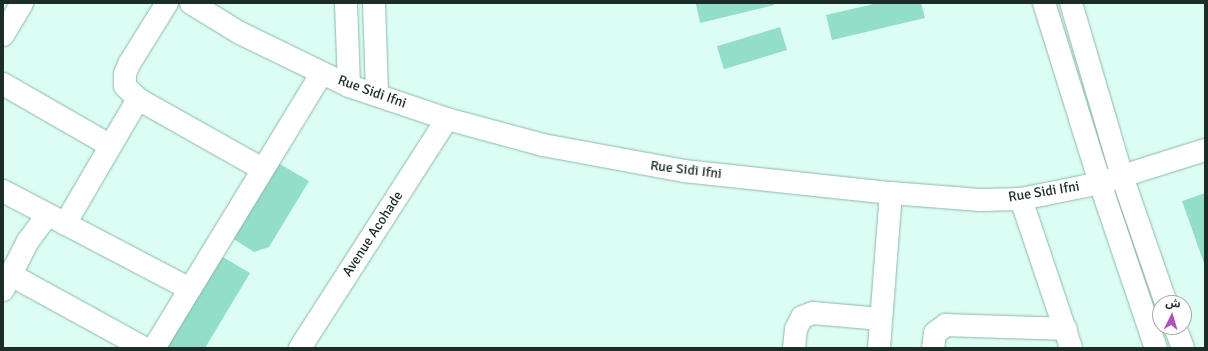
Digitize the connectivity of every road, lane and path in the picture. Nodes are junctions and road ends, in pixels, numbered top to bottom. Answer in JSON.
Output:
{"nodes":[{"id":1,"x":167,"y":3,"type":"edge"},
{"id":2,"x":190,"y":3,"type":"edge"},
{"id":3,"x":346,"y":3,"type":"edge"},
{"id":4,"x":374,"y":3,"type":"edge"},
{"id":5,"x":1044,"y":3,"type":"edge"},
{"id":6,"x":1071,"y":3,"type":"edge"},
{"id":7,"x":13,"y":8,"type":"edge"},
{"id":8,"x":3,"y":35,"type":"edge"},
{"id":9,"x":322,"y":73,"type":"junction"},
{"id":10,"x":3,"y":84,"type":"edge"},
{"id":11,"x":350,"y":86,"type":"junction"},
{"id":12,"x":377,"y":95,"type":"junction"},
{"id":13,"x":138,"y":99,"type":"junction"},
{"id":14,"x":447,"y":119,"type":"junction"},
{"id":15,"x":109,"y":145,"type":"junction"},
{"id":16,"x":1205,"y":150,"type":"edge"},
{"id":17,"x":262,"y":169,"type":"junction"},
{"id":18,"x":1122,"y":176,"type":"junction"},
{"id":19,"x":1100,"y":183,"type":"junction"},
{"id":20,"x":3,"y":191,"type":"edge"},
{"id":21,"x":891,"y":193,"type":"junction"},
{"id":22,"x":1021,"y":199,"type":"junction"},
{"id":23,"x":56,"y":220,"type":"junction"},
{"id":24,"x":7,"y":282,"type":"edge"},
{"id":25,"x":190,"y":289,"type":"junction"},
{"id":26,"x":1163,"y":295,"type":"edge"},
{"id":27,"x":881,"y":319,"type":"junction"},
{"id":28,"x":1178,"y":335,"type":"edge"},
{"id":29,"x":1068,"y":339,"type":"edge"},
{"id":30,"x":144,"y":348,"type":"edge"},
{"id":31,"x":154,"y":348,"type":"edge"},
{"id":32,"x":300,"y":348,"type":"edge"},
{"id":33,"x":794,"y":348,"type":"edge"},
{"id":34,"x":879,"y":348,"type":"edge"},
{"id":35,"x":933,"y":348,"type":"edge"},
{"id":36,"x":1156,"y":348,"type":"edge"},
{"id":37,"x":1183,"y":348,"type":"edge"}],
"edges":[{"from":1,"to":13,"type":"street"},
{"from":2,"to":9,"type":"street","name":"Rue Sidi Ifni"},
{"from":3,"to":11,"type":"street"},
{"from":4,"to":12,"type":"street"},
{"from":5,"to":19,"type":"street"},
{"from":6,"to":18,"type":"street"},
{"from":7,"to":8,"type":"street"},
{"from":9,"to":11,"type":"street","name":"Rue Sidi Ifni"},
{"from":9,"to":17,"type":"street"},
{"from":10,"to":15,"type":"street"},
{"from":11,"to":12,"type":"street","name":"Rue Sidi Ifni"},
{"from":12,"to":14,"type":"street","name":"Rue Sidi Ifni"},
{"from":13,"to":15,"type":"street"},
{"from":13,"to":17,"type":"street"},
{"from":14,"to":21,"type":"street","name":"Rue Sidi Ifni"},
{"from":14,"to":32,"type":"street","name":"Avenue Acohade"},
{"from":15,"to":23,"type":"street"},
{"from":16,"to":18,"type":"street","name":"Rue Sidi Ifni"},
{"from":17,"to":25,"type":"street"},
{"from":18,"to":19,"type":"street","name":"Rue Sidi Ifni"},
{"from":18,"to":26,"type":"street"},
{"from":19,"to":22,"type":"street","name":"Rue Sidi Ifni"},
{"from":19,"to":36,"type":"street"},
{"from":20,"to":23,"type":"street"},
{"from":21,"to":22,"type":"street","name":"Rue Sidi Ifni"},
{"from":21,"to":27,"type":"street"},
{"from":22,"to":29,"type":"street"},
{"from":23,"to":24,"type":"street"},
{"from":23,"to":25,"type":"street"},
{"from":24,"to":30,"type":"street"},
{"from":25,"to":31,"type":"street"},
{"from":27,"to":33,"type":"street"},
{"from":27,"to":34,"type":"street"},
{"from":28,"to":37,"type":"street"},
{"from":29,"to":35,"type":"street"}]}
